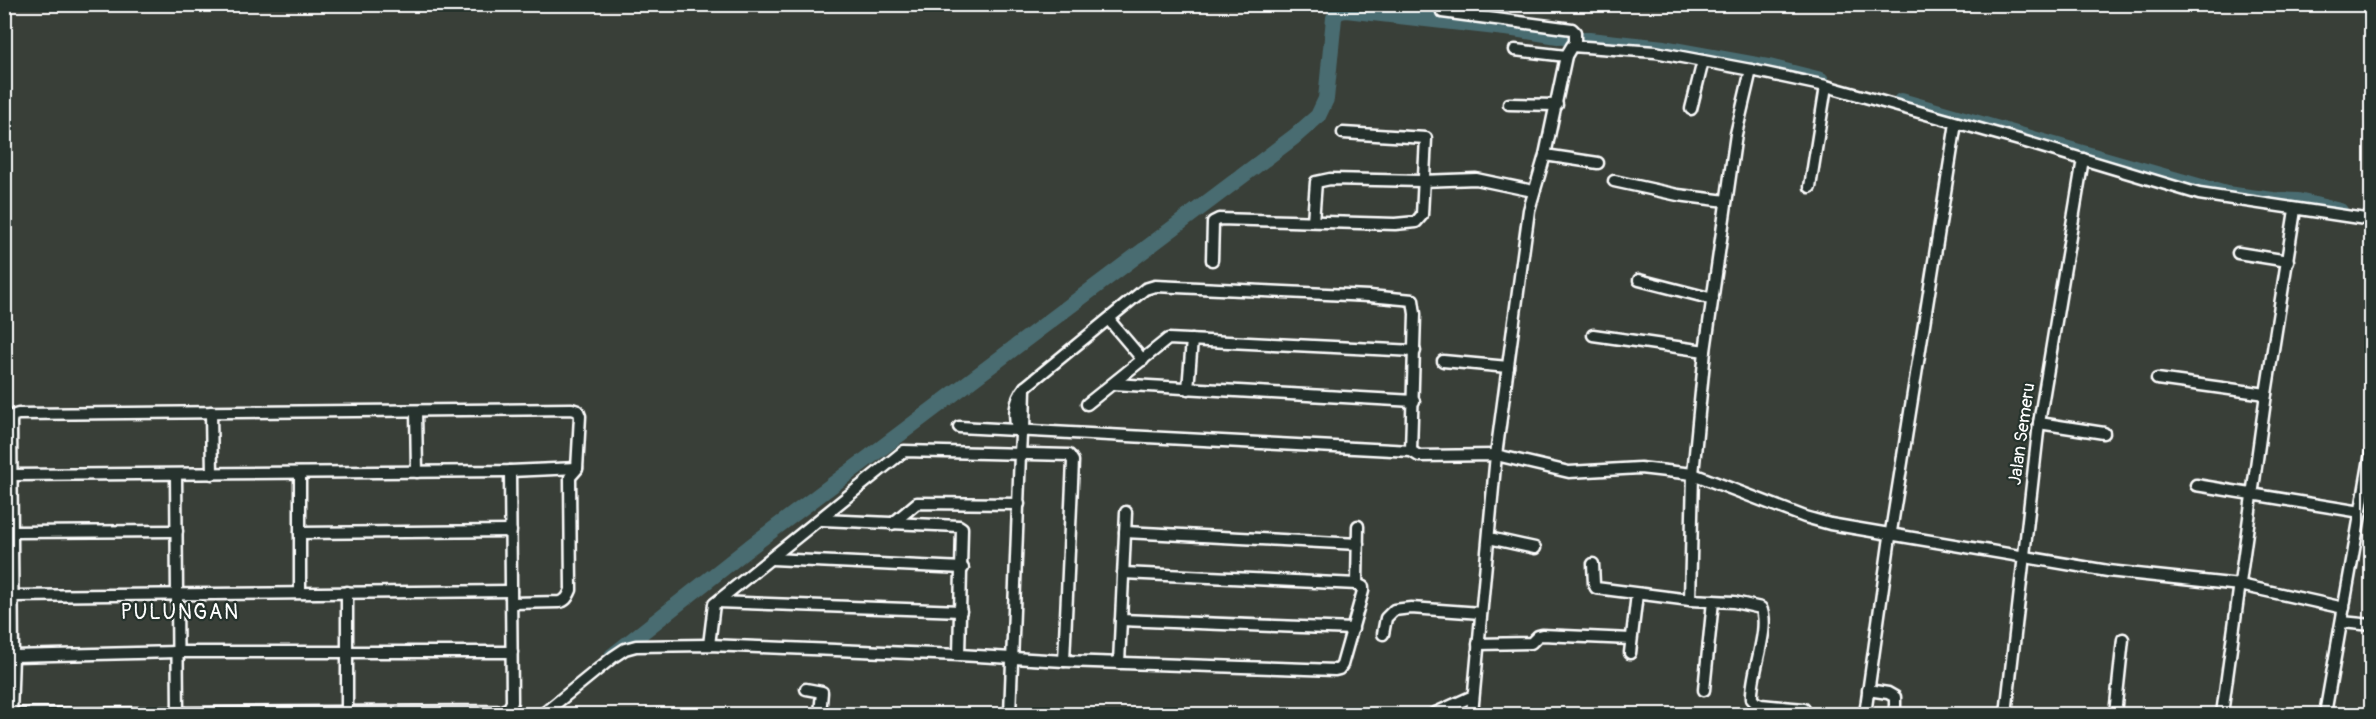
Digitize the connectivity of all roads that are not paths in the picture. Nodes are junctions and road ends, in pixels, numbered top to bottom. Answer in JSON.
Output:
{"nodes":[{"id":1,"x":1442,"y":12,"type":"dead end"},
{"id":2,"x":1575,"y":39,"type":"junction"},
{"id":3,"x":1515,"y":50,"type":"dead end"},
{"id":4,"x":1566,"y":56,"type":"junction"},
{"id":5,"x":1703,"y":61,"type":"junction"},
{"id":6,"x":1751,"y":70,"type":"junction"},
{"id":7,"x":1826,"y":86,"type":"junction"},
{"id":8,"x":1509,"y":104,"type":"dead end"},
{"id":9,"x":1557,"y":105,"type":"junction"},
{"id":10,"x":1691,"y":109,"type":"dead end"},
{"id":11,"x":1956,"y":123,"type":"junction"},
{"id":12,"x":1343,"y":132,"type":"dead end"},
{"id":13,"x":1545,"y":155,"type":"junction"},
{"id":14,"x":2083,"y":159,"type":"junction"},
{"id":15,"x":1598,"y":163,"type":"dead end"},
{"id":16,"x":1422,"y":181,"type":"junction"},
{"id":17,"x":1614,"y":181,"type":"dead end"},
{"id":18,"x":1810,"y":187,"type":"dead end"},
{"id":19,"x":1533,"y":191,"type":"junction"},
{"id":20,"x":1726,"y":201,"type":"junction"},
{"id":21,"x":2295,"y":210,"type":"junction"},
{"id":22,"x":2372,"y":220,"type":"edge"},
{"id":23,"x":1313,"y":221,"type":"junction"},
{"id":24,"x":2238,"y":253,"type":"dead end"},
{"id":25,"x":1212,"y":260,"type":"dead end"},
{"id":26,"x":2288,"y":261,"type":"junction"},
{"id":27,"x":1640,"y":280,"type":"dead end"},
{"id":28,"x":1713,"y":299,"type":"junction"},
{"id":29,"x":1108,"y":320,"type":"junction"},
{"id":30,"x":1593,"y":335,"type":"dead end"},
{"id":31,"x":1191,"y":340,"type":"junction"},
{"id":32,"x":1415,"y":351,"type":"junction"},
{"id":33,"x":1705,"y":351,"type":"junction"},
{"id":34,"x":1143,"y":360,"type":"junction"},
{"id":35,"x":1443,"y":361,"type":"dead end"},
{"id":36,"x":1508,"y":367,"type":"junction"},
{"id":37,"x":2157,"y":379,"type":"dead end"},
{"id":38,"x":1113,"y":384,"type":"junction"},
{"id":39,"x":1188,"y":389,"type":"junction"},
{"id":40,"x":2266,"y":394,"type":"junction"},
{"id":41,"x":1414,"y":401,"type":"junction"},
{"id":42,"x":1087,"y":404,"type":"dead end"},
{"id":43,"x":416,"y":411,"type":"junction"},
{"id":44,"x":211,"y":412,"type":"junction"},
{"id":45,"x":2039,"y":423,"type":"junction"},
{"id":46,"x":959,"y":427,"type":"dead end"},
{"id":47,"x":2104,"y":433,"type":"dead end"},
{"id":48,"x":1021,"y":439,"type":"junction"},
{"id":49,"x":2372,"y":447,"type":"edge"},
{"id":50,"x":1411,"y":451,"type":"junction"},
{"id":51,"x":1496,"y":460,"type":"junction"},
{"id":52,"x":578,"y":468,"type":"junction"},
{"id":53,"x":510,"y":471,"type":"junction"},
{"id":54,"x":417,"y":472,"type":"junction"},
{"id":55,"x":300,"y":473,"type":"junction"},
{"id":56,"x":212,"y":474,"type":"junction"},
{"id":57,"x":11,"y":475,"type":"junction"},
{"id":58,"x":176,"y":475,"type":"junction"},
{"id":59,"x":1692,"y":479,"type":"junction"},
{"id":60,"x":2196,"y":485,"type":"dead end"},
{"id":61,"x":2252,"y":495,"type":"junction"},
{"id":62,"x":1019,"y":504,"type":"junction"},
{"id":63,"x":1126,"y":512,"type":"dead end"},
{"id":64,"x":2361,"y":512,"type":"junction"},
{"id":65,"x":8,"y":518,"type":"edge"},
{"id":66,"x":822,"y":520,"type":"junction"},
{"id":67,"x":892,"y":524,"type":"junction"},
{"id":68,"x":1358,"y":526,"type":"dead end"},
{"id":69,"x":177,"y":531,"type":"junction"},
{"id":70,"x":511,"y":531,"type":"junction"},
{"id":71,"x":12,"y":532,"type":"junction"},
{"id":72,"x":1125,"y":532,"type":"junction"},
{"id":73,"x":300,"y":533,"type":"junction"},
{"id":74,"x":1489,"y":538,"type":"junction"},
{"id":75,"x":1889,"y":539,"type":"junction"},
{"id":76,"x":1358,"y":544,"type":"junction"},
{"id":77,"x":1535,"y":548,"type":"dead end"},
{"id":78,"x":772,"y":559,"type":"junction"},
{"id":79,"x":2023,"y":562,"type":"junction"},
{"id":80,"x":1593,"y":564,"type":"dead end"},
{"id":81,"x":963,"y":568,"type":"junction"},
{"id":82,"x":1123,"y":573,"type":"junction"},
{"id":83,"x":1357,"y":584,"type":"junction"},
{"id":84,"x":2240,"y":585,"type":"junction"},
{"id":85,"x":512,"y":591,"type":"junction"},
{"id":86,"x":300,"y":592,"type":"junction"},
{"id":87,"x":347,"y":592,"type":"junction"},
{"id":88,"x":178,"y":593,"type":"junction"},
{"id":89,"x":1637,"y":594,"type":"junction"},
{"id":90,"x":12,"y":596,"type":"junction"},
{"id":91,"x":1689,"y":600,"type":"junction"},
{"id":92,"x":1713,"y":601,"type":"junction"},
{"id":93,"x":717,"y":602,"type":"junction"},
{"id":94,"x":512,"y":603,"type":"junction"},
{"id":95,"x":960,"y":610,"type":"junction"},
{"id":96,"x":1481,"y":612,"type":"junction"},
{"id":97,"x":2343,"y":615,"type":"junction"},
{"id":98,"x":1121,"y":620,"type":"junction"},
{"id":99,"x":2372,"y":625,"type":"edge"},
{"id":100,"x":1353,"y":629,"type":"junction"},
{"id":101,"x":1383,"y":634,"type":"dead end"},
{"id":102,"x":1631,"y":639,"type":"junction"},
{"id":103,"x":2123,"y":639,"type":"dead end"},
{"id":104,"x":1478,"y":644,"type":"junction"},
{"id":105,"x":709,"y":645,"type":"junction"},
{"id":106,"x":177,"y":652,"type":"junction"},
{"id":107,"x":346,"y":652,"type":"junction"},
{"id":108,"x":512,"y":652,"type":"junction"},
{"id":109,"x":959,"y":654,"type":"junction"},
{"id":110,"x":1630,"y":654,"type":"dead end"},
{"id":111,"x":13,"y":656,"type":"junction"},
{"id":112,"x":1013,"y":657,"type":"junction"},
{"id":113,"x":1064,"y":661,"type":"junction"},
{"id":114,"x":1119,"y":663,"type":"junction"},
{"id":115,"x":806,"y":689,"type":"dead end"},
{"id":116,"x":1704,"y":690,"type":"dead end"},
{"id":117,"x":1868,"y":690,"type":"junction"},
{"id":118,"x":1473,"y":704,"type":"edge"},
{"id":119,"x":1804,"y":709,"type":"dead end"},
{"id":120,"x":347,"y":711,"type":"junction"},
{"id":121,"x":11,"y":714,"type":"edge"},
{"id":122,"x":178,"y":714,"type":"edge"},
{"id":123,"x":543,"y":714,"type":"edge"},
{"id":124,"x":820,"y":714,"type":"edge"},
{"id":125,"x":1010,"y":714,"type":"edge"},
{"id":126,"x":1433,"y":714,"type":"edge"},
{"id":127,"x":1865,"y":714,"type":"edge"},
{"id":128,"x":1895,"y":714,"type":"edge"},
{"id":129,"x":2006,"y":714,"type":"edge"},
{"id":130,"x":2115,"y":714,"type":"edge"},
{"id":131,"x":2222,"y":714,"type":"edge"},
{"id":132,"x":2325,"y":714,"type":"edge"}],
"edges":[{"from":1,"to":2,"type":"street"},
{"from":2,"to":4,"type":"street"},
{"from":2,"to":5,"type":"street"},
{"from":3,"to":4,"type":"street"},
{"from":4,"to":9,"type":"street"},
{"from":5,"to":6,"type":"street"},
{"from":5,"to":10,"type":"street"},
{"from":6,"to":7,"type":"street"},
{"from":6,"to":20,"type":"street"},
{"from":7,"to":11,"type":"street"},
{"from":7,"to":18,"type":"street"},
{"from":8,"to":9,"type":"street"},
{"from":9,"to":13,"type":"street"},
{"from":11,"to":14,"type":"street"},
{"from":11,"to":75,"type":"street"},
{"from":12,"to":16,"type":"street"},
{"from":13,"to":15,"type":"street"},
{"from":13,"to":19,"type":"street"},
{"from":14,"to":21,"type":"street"},
{"from":14,"to":45,"type":"street","name":"Jalan Semeru"},
{"from":16,"to":19,"type":"street"},
{"from":16,"to":23,"type":"street"},
{"from":16,"to":23,"type":"street"},
{"from":17,"to":20,"type":"street"},
{"from":19,"to":36,"type":"street"},
{"from":20,"to":28,"type":"street"},
{"from":21,"to":22,"type":"street"},
{"from":21,"to":26,"type":"street"},
{"from":23,"to":25,"type":"street"},
{"from":24,"to":26,"type":"street"},
{"from":26,"to":40,"type":"street"},
{"from":27,"to":28,"type":"street"},
{"from":28,"to":33,"type":"street"},
{"from":29,"to":32,"type":"street"},
{"from":29,"to":34,"type":"street"},
{"from":29,"to":48,"type":"street"},
{"from":30,"to":33,"type":"street"},
{"from":31,"to":32,"type":"street"},
{"from":31,"to":34,"type":"street"},
{"from":31,"to":39,"type":"street"},
{"from":32,"to":41,"type":"street"},
{"from":33,"to":59,"type":"street"},
{"from":34,"to":38,"type":"street"},
{"from":35,"to":36,"type":"street"},
{"from":36,"to":51,"type":"street"},
{"from":37,"to":40,"type":"street"},
{"from":38,"to":39,"type":"street"},
{"from":38,"to":42,"type":"street"},
{"from":39,"to":41,"type":"street"},
{"from":40,"to":61,"type":"street"},
{"from":41,"to":50,"type":"street"},
{"from":43,"to":44,"type":"street"},
{"from":43,"to":52,"type":"street"},
{"from":43,"to":54,"type":"street"},
{"from":44,"to":56,"type":"street"},
{"from":44,"to":57,"type":"street"},
{"from":45,"to":47,"type":"street"},
{"from":45,"to":79,"type":"street","name":"Jalan Semeru"},
{"from":46,"to":48,"type":"street"},
{"from":48,"to":50,"type":"street"},
{"from":48,"to":62,"type":"street"},
{"from":48,"to":66,"type":"street"},
{"from":48,"to":113,"type":"street"},
{"from":49,"to":64,"type":"street"},
{"from":50,"to":51,"type":"street"},
{"from":51,"to":59,"type":"street"},
{"from":51,"to":74,"type":"street"},
{"from":52,"to":53,"type":"street"},
{"from":52,"to":94,"type":"street"},
{"from":53,"to":54,"type":"street"},
{"from":53,"to":70,"type":"street"},
{"from":54,"to":55,"type":"street"},
{"from":55,"to":56,"type":"street"},
{"from":55,"to":73,"type":"street"},
{"from":56,"to":58,"type":"street"},
{"from":57,"to":58,"type":"street"},
{"from":57,"to":65,"type":"street"},
{"from":58,"to":69,"type":"street"},
{"from":59,"to":75,"type":"street"},
{"from":59,"to":91,"type":"street"},
{"from":60,"to":61,"type":"street"},
{"from":61,"to":64,"type":"street"},
{"from":61,"to":84,"type":"street"},
{"from":62,"to":67,"type":"street"},
{"from":62,"to":112,"type":"street"},
{"from":63,"to":72,"type":"street"},
{"from":64,"to":97,"type":"street"},
{"from":65,"to":71,"type":"street"},
{"from":66,"to":67,"type":"street"},
{"from":66,"to":78,"type":"street"},
{"from":67,"to":81,"type":"street"},
{"from":68,"to":76,"type":"street"},
{"from":69,"to":71,"type":"street"},
{"from":69,"to":88,"type":"street"},
{"from":70,"to":73,"type":"street"},
{"from":70,"to":85,"type":"street"},
{"from":71,"to":90,"type":"street"},
{"from":72,"to":76,"type":"street"},
{"from":72,"to":82,"type":"street"},
{"from":73,"to":86,"type":"street"},
{"from":74,"to":77,"type":"street"},
{"from":74,"to":96,"type":"street"},
{"from":75,"to":79,"type":"street"},
{"from":75,"to":117,"type":"street"},
{"from":76,"to":83,"type":"street"},
{"from":78,"to":81,"type":"street"},
{"from":78,"to":93,"type":"street"},
{"from":79,"to":84,"type":"street"},
{"from":79,"to":129,"type":"street","name":"Jalan Semeru"},
{"from":80,"to":89,"type":"street"},
{"from":81,"to":95,"type":"street"},
{"from":82,"to":83,"type":"street"},
{"from":82,"to":98,"type":"street"},
{"from":83,"to":100,"type":"street"},
{"from":84,"to":97,"type":"street"},
{"from":84,"to":131,"type":"street"},
{"from":85,"to":87,"type":"street"},
{"from":85,"to":94,"type":"street"},
{"from":86,"to":87,"type":"street"},
{"from":86,"to":88,"type":"street"},
{"from":87,"to":107,"type":"street"},
{"from":88,"to":90,"type":"street"},
{"from":88,"to":106,"type":"street"},
{"from":89,"to":91,"type":"street"},
{"from":89,"to":102,"type":"street"},
{"from":90,"to":111,"type":"street"},
{"from":91,"to":92,"type":"street"},
{"from":92,"to":116,"type":"street"},
{"from":92,"to":119,"type":"street"},
{"from":93,"to":95,"type":"street"},
{"from":93,"to":105,"type":"street"},
{"from":94,"to":108,"type":"street"},
{"from":95,"to":109,"type":"street"},
{"from":96,"to":101,"type":"street"},
{"from":96,"to":104,"type":"street"},
{"from":97,"to":99,"type":"street"},
{"from":97,"to":132,"type":"street"},
{"from":98,"to":100,"type":"street"},
{"from":98,"to":114,"type":"street"},
{"from":100,"to":114,"type":"street"},
{"from":102,"to":104,"type":"street"},
{"from":102,"to":110,"type":"street"},
{"from":103,"to":130,"type":"street"},
{"from":104,"to":118,"type":"street"},
{"from":105,"to":109,"type":"street"},
{"from":105,"to":123,"type":"street"},
{"from":106,"to":107,"type":"street"},
{"from":106,"to":111,"type":"street"},
{"from":106,"to":122,"type":"street"},
{"from":107,"to":108,"type":"street"},
{"from":107,"to":120,"type":"street"},
{"from":108,"to":120,"type":"street"},
{"from":109,"to":112,"type":"street"},
{"from":111,"to":121,"type":"street"},
{"from":112,"to":113,"type":"street"},
{"from":112,"to":125,"type":"street"},
{"from":113,"to":114,"type":"street"},
{"from":115,"to":124,"type":"street"},
{"from":117,"to":127,"type":"street"},
{"from":117,"to":128,"type":"street"},
{"from":118,"to":126,"type":"street"},
{"from":120,"to":122,"type":"street"},
{"from":121,"to":122,"type":"street"}]}
